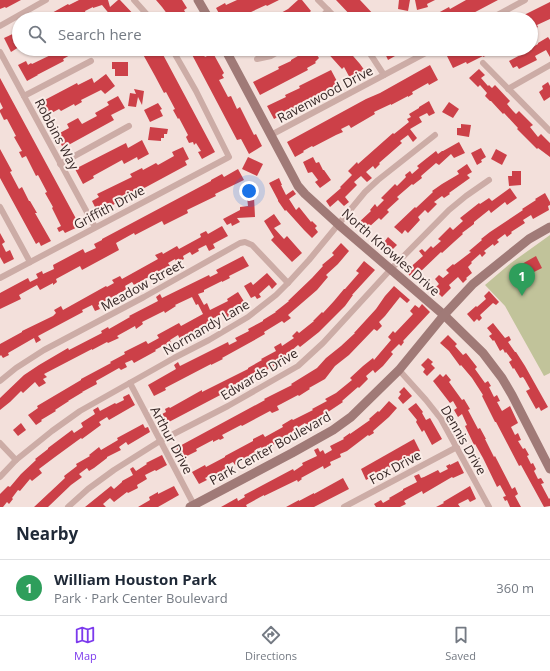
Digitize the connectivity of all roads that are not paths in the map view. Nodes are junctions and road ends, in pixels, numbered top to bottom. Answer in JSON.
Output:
{"nodes":[{"id":1,"x":46,"y":0,"type":"edge"},
{"id":2,"x":134,"y":0,"type":"edge"},
{"id":3,"x":198,"y":0,"type":"edge"},
{"id":4,"x":318,"y":0,"type":"edge"},
{"id":5,"x":525,"y":0,"type":"edge"},
{"id":6,"x":328,"y":10,"type":"edge"},
{"id":7,"x":25,"y":12,"type":"edge"},
{"id":8,"x":144,"y":12,"type":"edge"},
{"id":9,"x":205,"y":12,"type":"edge"},
{"id":10,"x":503,"y":12,"type":"edge"},
{"id":11,"x":12,"y":19,"type":"edge"},
{"id":12,"x":0,"y":26,"type":"edge"},
{"id":13,"x":0,"y":52,"type":"edge"},
{"id":14,"x":176,"y":56,"type":"edge"},
{"id":15,"x":229,"y":56,"type":"edge"},
{"id":16,"x":271,"y":56,"type":"edge"},
{"id":17,"x":372,"y":56,"type":"edge"},
{"id":18,"x":420,"y":56,"type":"edge"},
{"id":19,"x":257,"y":59,"type":"dead end"},
{"id":20,"x":91,"y":61,"type":"dead end"},
{"id":21,"x":482,"y":64,"type":"dead end"},
{"id":22,"x":550,"y":65,"type":"edge"},
{"id":23,"x":384,"y":75,"type":"junction"},
{"id":24,"x":508,"y":89,"type":"junction"},
{"id":25,"x":24,"y":96,"type":"junction"},
{"id":26,"x":128,"y":126,"type":"dead end"},
{"id":27,"x":550,"y":131,"type":"edge"},
{"id":28,"x":271,"y":135,"type":"junction"},
{"id":29,"x":435,"y":135,"type":"dead end"},
{"id":30,"x":60,"y":164,"type":"junction"},
{"id":31,"x":489,"y":180,"type":"dead end"},
{"id":32,"x":0,"y":207,"type":"edge"},
{"id":33,"x":339,"y":225,"type":"junction"},
{"id":34,"x":95,"y":227,"type":"junction"},
{"id":35,"x":550,"y":227,"type":"edge"},
{"id":36,"x":30,"y":262,"type":"junction"},
{"id":37,"x":391,"y":269,"type":"junction"},
{"id":38,"x":0,"y":278,"type":"edge"},
{"id":39,"x":288,"y":283,"type":"junction"},
{"id":40,"x":444,"y":315,"type":"junction"},
{"id":41,"x":399,"y":370,"type":"junction"},
{"id":42,"x":0,"y":381,"type":"edge"},
{"id":43,"x":130,"y":383,"type":"junction"},
{"id":44,"x":160,"y":441,"type":"junction"},
{"id":45,"x":0,"y":443,"type":"edge"},
{"id":46,"x":457,"y":447,"type":"junction"},
{"id":47,"x":16,"y":460,"type":"junction"},
{"id":48,"x":550,"y":469,"type":"edge"},
{"id":49,"x":0,"y":477,"type":"edge"},
{"id":50,"x":193,"y":506,"type":"edge"},
{"id":51,"x":68,"y":507,"type":"edge"},
{"id":52,"x":344,"y":507,"type":"edge"},
{"id":53,"x":489,"y":507,"type":"edge"}],
"edges":[{"from":1,"to":7,"type":"street"},
{"from":2,"to":8,"type":"street"},
{"from":3,"to":9,"type":"street"},
{"from":4,"to":6,"type":"street"},
{"from":5,"to":10,"type":"street"},
{"from":11,"to":12,"type":"street"},
{"from":13,"to":25,"type":"street","name":"Robbins Way"},
{"from":14,"to":34,"type":"street","name":"Griffith Drive"},
{"from":15,"to":28,"type":"street","name":"North Knowles Drive"},
{"from":16,"to":19,"type":"street"},
{"from":17,"to":23,"type":"street"},
{"from":18,"to":23,"type":"street","name":"Ravenwood Drive"},
{"from":20,"to":25,"type":"street"},
{"from":21,"to":24,"type":"street"},
{"from":22,"to":24,"type":"street"},
{"from":23,"to":28,"type":"street","name":"Ravenwood Drive"},
{"from":24,"to":27,"type":"street"},
{"from":25,"to":30,"type":"street","name":"Robbins Way"},
{"from":26,"to":30,"type":"street"},
{"from":28,"to":33,"type":"street","name":"North Knowles Drive"},
{"from":29,"to":33,"type":"street","name":"Normandy Lane"},
{"from":30,"to":34,"type":"street","name":"Robbins Way"},
{"from":31,"to":37,"type":"street","name":"Edwards Drive"},
{"from":32,"to":36,"type":"street"},
{"from":33,"to":37,"type":"street","name":"North Knowles Drive"},
{"from":33,"to":39,"type":"street","name":"Normandy Lane"},
{"from":34,"to":36,"type":"street","name":"Griffith Drive"},
{"from":35,"to":40,"type":"street","name":"Park Center Boulevard"},
{"from":36,"to":38,"type":"street","name":"Griffith Drive"},
{"from":37,"to":40,"type":"street","name":"North Knowles Drive"},
{"from":37,"to":44,"type":"street","name":"Edwards Drive"},
{"from":39,"to":42,"type":"street","name":"Meadow Street"},
{"from":39,"to":43,"type":"street","name":"Normandy Lane"},
{"from":40,"to":41,"type":"street","name":"Park Center Boulevard"},
{"from":40,"to":48,"type":"street","name":"North Knowles Drive"},
{"from":41,"to":46,"type":"street","name":"Dennis Drive"},
{"from":41,"to":50,"type":"street","name":"Park Center Boulevard"},
{"from":43,"to":44,"type":"street","name":"Arthur Drive"},
{"from":43,"to":47,"type":"street","name":"Normandy Lane"},
{"from":44,"to":50,"type":"street","name":"Arthur Drive"},
{"from":44,"to":51,"type":"street","name":"Edwards Drive"},
{"from":45,"to":47,"type":"street"},
{"from":46,"to":52,"type":"street","name":"Fox Drive"},
{"from":46,"to":53,"type":"street","name":"Dennis Drive"},
{"from":47,"to":49,"type":"street","name":"Normandy Lane"}]}
